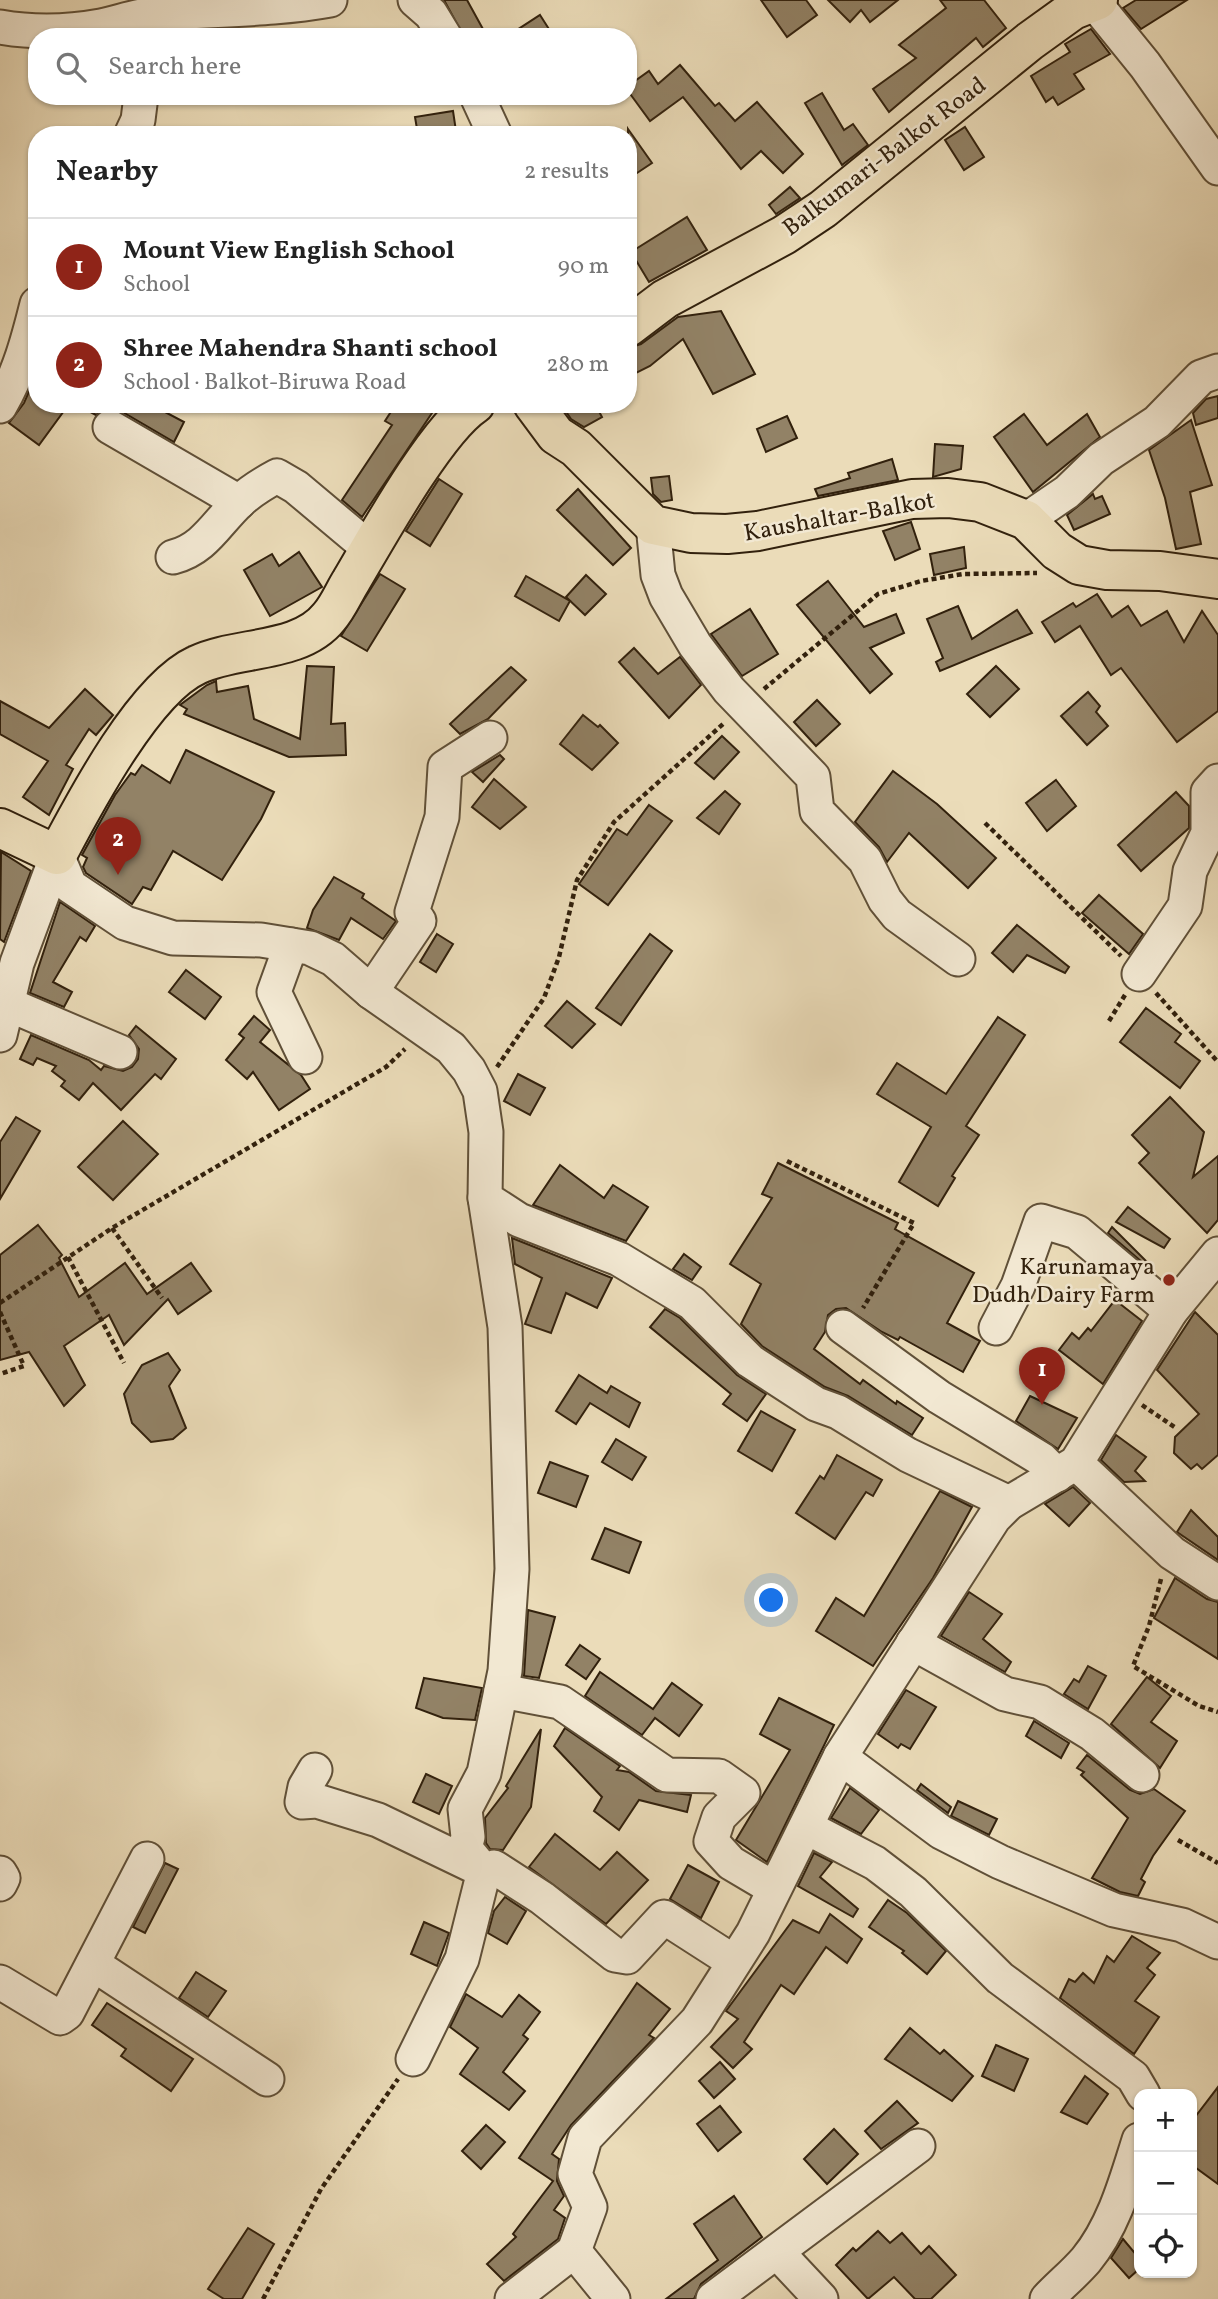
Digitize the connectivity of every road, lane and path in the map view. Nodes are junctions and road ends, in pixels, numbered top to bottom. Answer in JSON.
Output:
{"nodes":[{"id":1,"x":330,"y":0,"type":"edge"},
{"id":2,"x":415,"y":0,"type":"edge"},
{"id":3,"x":1083,"y":3,"type":"edge"},
{"id":4,"x":255,"y":5,"type":"edge"},
{"id":5,"x":0,"y":27,"type":"edge"},
{"id":6,"x":82,"y":28,"type":"edge"},
{"id":7,"x":125,"y":28,"type":"edge"},
{"id":8,"x":439,"y":28,"type":"edge"},
{"id":9,"x":28,"y":31,"type":"edge"},
{"id":10,"x":140,"y":105,"type":"edge"},
{"id":11,"x":481,"y":105,"type":"edge"},
{"id":12,"x":135,"y":126,"type":"edge"},
{"id":13,"x":491,"y":126,"type":"edge"},
{"id":14,"x":1218,"y":168,"type":"edge"},
{"id":15,"x":637,"y":320,"type":"edge"},
{"id":16,"x":28,"y":341,"type":"edge"},
{"id":17,"x":1218,"y":371,"type":"edge"},
{"id":18,"x":0,"y":406,"type":"edge"},
{"id":19,"x":466,"y":413,"type":"edge"},
{"id":20,"x":540,"y":413,"type":"edge"},
{"id":21,"x":110,"y":427,"type":"dead end"},
{"id":22,"x":239,"y":502,"type":"junction"},
{"id":23,"x":1026,"y":520,"type":"junction"},
{"id":24,"x":653,"y":526,"type":"junction"},
{"id":25,"x":370,"y":549,"type":"junction"},
{"id":26,"x":173,"y":557,"type":"dead end"},
{"id":27,"x":1079,"y":565,"type":"junction"},
{"id":28,"x":1218,"y":579,"type":"edge"},
{"id":29,"x":743,"y":705,"type":"junction"},
{"id":30,"x":490,"y":738,"type":"dead end"},
{"id":31,"x":1218,"y":781,"type":"edge"},
{"id":32,"x":985,"y":823,"type":"dead end"},
{"id":33,"x":0,"y":828,"type":"edge"},
{"id":34,"x":57,"y":855,"type":"junction"},
{"id":35,"x":291,"y":945,"type":"junction"},
{"id":36,"x":958,"y":959,"type":"dead end"},
{"id":37,"x":1139,"y":974,"type":"junction"},
{"id":38,"x":371,"y":992,"type":"junction"},
{"id":39,"x":3,"y":1019,"type":"edge"},
{"id":40,"x":427,"y":1029,"type":"junction"},
{"id":41,"x":120,"y":1052,"type":"dead end"},
{"id":42,"x":305,"y":1057,"type":"dead end"},
{"id":43,"x":1218,"y":1062,"type":"edge"},
{"id":44,"x":480,"y":1091,"type":"junction"},
{"id":45,"x":787,"y":1161,"type":"dead end"},
{"id":46,"x":485,"y":1198,"type":"junction"},
{"id":47,"x":112,"y":1228,"type":"junction"},
{"id":48,"x":1218,"y":1254,"type":"edge"},
{"id":49,"x":68,"y":1257,"type":"junction"},
{"id":50,"x":162,"y":1298,"type":"dead end"},
{"id":51,"x":0,"y":1303,"type":"edge"},
{"id":52,"x":1171,"y":1311,"type":"junction"},
{"id":53,"x":0,"y":1312,"type":"edge"},
{"id":54,"x":843,"y":1327,"type":"joint"},
{"id":55,"x":996,"y":1328,"type":"dead end"},
{"id":56,"x":124,"y":1363,"type":"dead end"},
{"id":57,"x":0,"y":1374,"type":"edge"},
{"id":58,"x":1120,"y":1391,"type":"junction"},
{"id":59,"x":1176,"y":1428,"type":"dead end"},
{"id":60,"x":1067,"y":1469,"type":"junction"},
{"id":61,"x":1009,"y":1503,"type":"junction"},
{"id":62,"x":1172,"y":1553,"type":"junction"},
{"id":63,"x":1218,"y":1583,"type":"edge"},
{"id":64,"x":913,"y":1643,"type":"junction"},
{"id":65,"x":501,"y":1691,"type":"junction"},
{"id":66,"x":1218,"y":1712,"type":"edge"},
{"id":67,"x":840,"y":1757,"type":"junction"},
{"id":68,"x":314,"y":1770,"type":"dead end"},
{"id":69,"x":1142,"y":1775,"type":"dead end"},
{"id":70,"x":806,"y":1827,"type":"junction"},
{"id":71,"x":1178,"y":1840,"type":"dead end"},
{"id":72,"x":147,"y":1858,"type":"dead end"},
{"id":73,"x":1218,"y":1863,"type":"edge"},
{"id":74,"x":484,"y":1871,"type":"junction"},
{"id":75,"x":0,"y":1873,"type":"edge"},
{"id":76,"x":0,"y":1884,"type":"edge"},
{"id":77,"x":773,"y":1888,"type":"junction"},
{"id":78,"x":1218,"y":1942,"type":"edge"},
{"id":79,"x":734,"y":1962,"type":"junction"},
{"id":80,"x":93,"y":1964,"type":"junction"},
{"id":81,"x":0,"y":1982,"type":"edge"},
{"id":82,"x":413,"y":2059,"type":"joint"},
{"id":83,"x":267,"y":2079,"type":"dead end"},
{"id":84,"x":1140,"y":2089,"type":"edge"},
{"id":85,"x":918,"y":2146,"type":"dead end"},
{"id":86,"x":1135,"y":2152,"type":"edge"},
{"id":87,"x":574,"y":2251,"type":"junction"},
{"id":88,"x":777,"y":2252,"type":"junction"},
{"id":89,"x":264,"y":2299,"type":"edge"},
{"id":90,"x":512,"y":2299,"type":"edge"},
{"id":91,"x":613,"y":2299,"type":"edge"},
{"id":92,"x":713,"y":2299,"type":"edge"},
{"id":93,"x":821,"y":2299,"type":"edge"},
{"id":94,"x":1047,"y":2299,"type":"edge"}],
"edges":[{"from":1,"to":4,"type":"street"},
{"from":2,"to":8,"type":"street"},
{"from":3,"to":14,"type":"street"},
{"from":3,"to":15,"type":"main road","name":"Balkumari-Balkot Road"},
{"from":4,"to":7,"type":"street"},
{"from":5,"to":9,"type":"street"},
{"from":6,"to":7,"type":"street"},
{"from":10,"to":12,"type":"street"},
{"from":11,"to":13,"type":"street"},
{"from":16,"to":18,"type":"street"},
{"from":17,"to":23,"type":"street"},
{"from":19,"to":25,"type":"main road"},
{"from":20,"to":24,"type":"main road"},
{"from":21,"to":22,"type":"street"},
{"from":22,"to":25,"type":"street"},
{"from":22,"to":26,"type":"street"},
{"from":23,"to":24,"type":"main road","name":"Kaushaltar-Balkot"},
{"from":23,"to":27,"type":"main road","name":"Kaushaltar-Balkot"},
{"from":24,"to":29,"type":"street"},
{"from":25,"to":34,"type":"main road"},
{"from":27,"to":28,"type":"main road","name":"Kaushaltar-Balkot"},
{"from":27,"to":29,"type":"path"},
{"from":29,"to":36,"type":"street"},
{"from":29,"to":44,"type":"path"},
{"from":30,"to":38,"type":"street"},
{"from":31,"to":37,"type":"street"},
{"from":32,"to":37,"type":"path"},
{"from":33,"to":34,"type":"main road"},
{"from":34,"to":35,"type":"street"},
{"from":34,"to":39,"type":"street"},
{"from":35,"to":38,"type":"street"},
{"from":35,"to":42,"type":"street"},
{"from":37,"to":43,"type":"path"},
{"from":38,"to":40,"type":"street"},
{"from":39,"to":41,"type":"street"},
{"from":40,"to":44,"type":"street"},
{"from":40,"to":47,"type":"path"},
{"from":44,"to":46,"type":"street"},
{"from":45,"to":54,"type":"path"},
{"from":46,"to":61,"type":"street"},
{"from":46,"to":65,"type":"street"},
{"from":47,"to":49,"type":"path"},
{"from":47,"to":50,"type":"path"},
{"from":48,"to":52,"type":"street"},
{"from":49,"to":51,"type":"path"},
{"from":49,"to":56,"type":"path"},
{"from":52,"to":55,"type":"street"},
{"from":52,"to":58,"type":"street"},
{"from":53,"to":57,"type":"path"},
{"from":54,"to":60,"type":"street"},
{"from":58,"to":59,"type":"path"},
{"from":58,"to":60,"type":"street"},
{"from":60,"to":61,"type":"street"},
{"from":60,"to":62,"type":"street"},
{"from":61,"to":64,"type":"street"},
{"from":62,"to":63,"type":"street"},
{"from":62,"to":66,"type":"path"},
{"from":64,"to":67,"type":"street"},
{"from":64,"to":69,"type":"street"},
{"from":65,"to":74,"type":"street"},
{"from":65,"to":77,"type":"street"},
{"from":67,"to":70,"type":"street"},
{"from":67,"to":78,"type":"street"},
{"from":68,"to":74,"type":"street"},
{"from":70,"to":77,"type":"street"},
{"from":70,"to":84,"type":"street"},
{"from":71,"to":73,"type":"path"},
{"from":72,"to":80,"type":"street"},
{"from":74,"to":79,"type":"street"},
{"from":74,"to":82,"type":"street"},
{"from":75,"to":76,"type":"street"},
{"from":77,"to":79,"type":"street"},
{"from":79,"to":87,"type":"street"},
{"from":80,"to":81,"type":"street"},
{"from":80,"to":83,"type":"street"},
{"from":82,"to":89,"type":"path"},
{"from":85,"to":88,"type":"street"},
{"from":86,"to":94,"type":"street"},
{"from":87,"to":90,"type":"street"},
{"from":87,"to":91,"type":"street"},
{"from":88,"to":92,"type":"street"},
{"from":88,"to":93,"type":"street"}]}
